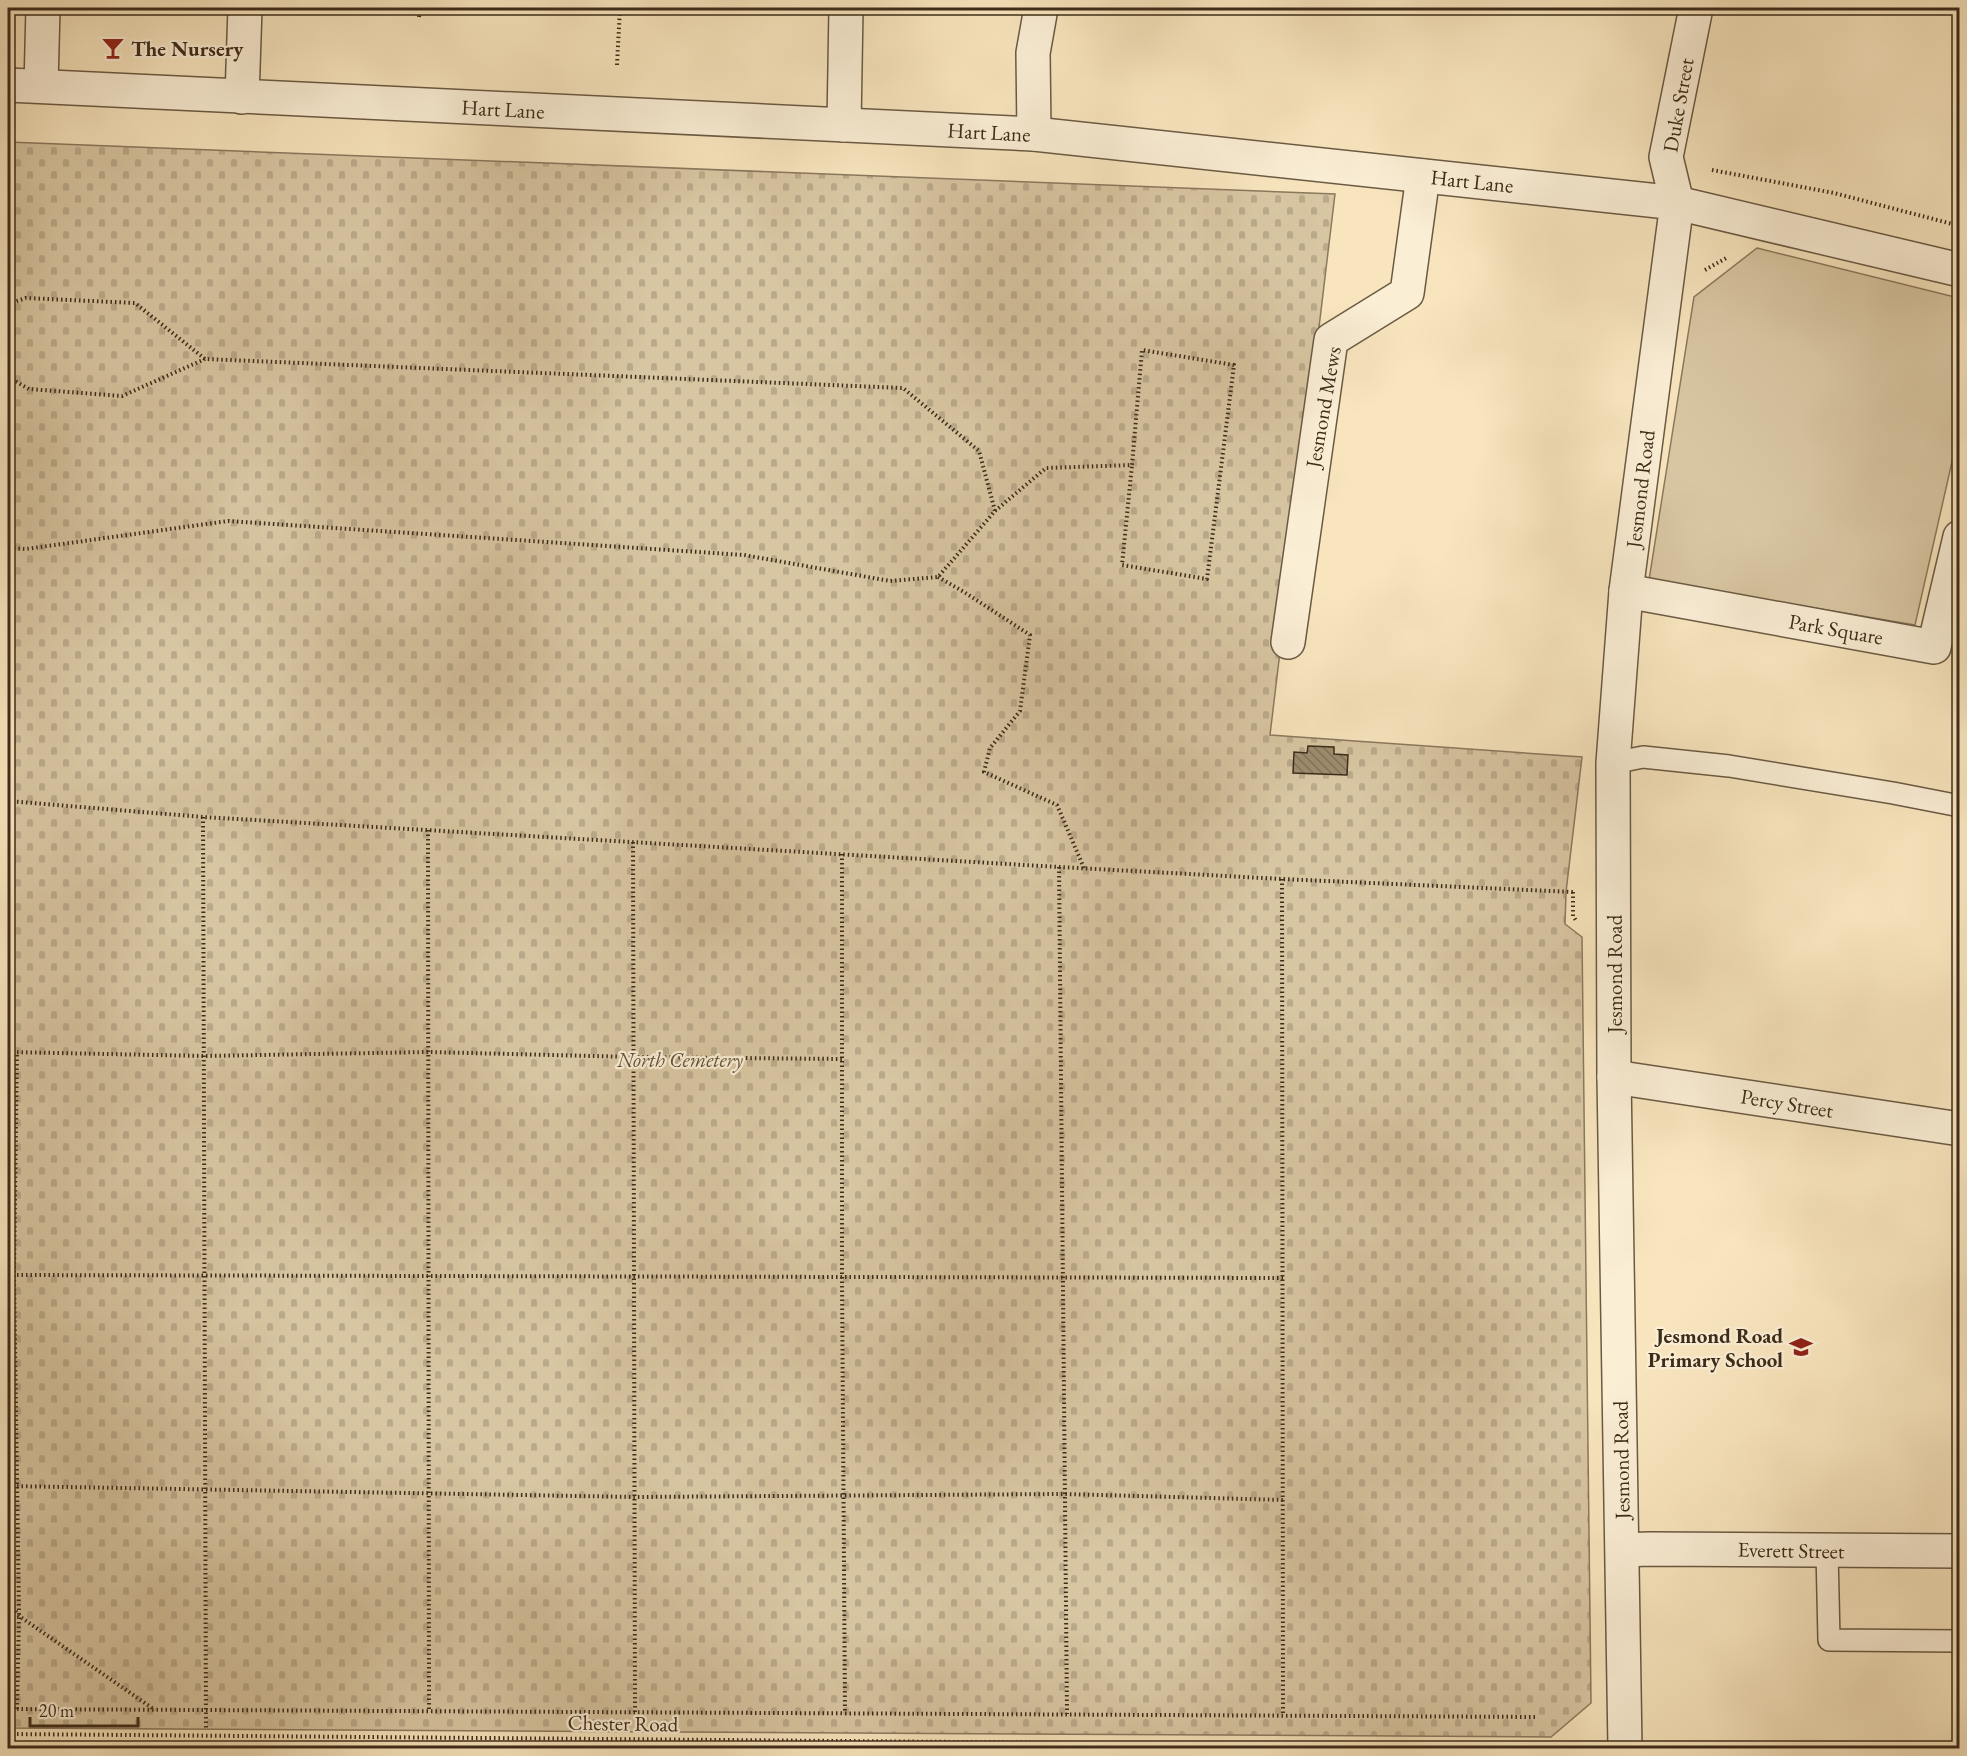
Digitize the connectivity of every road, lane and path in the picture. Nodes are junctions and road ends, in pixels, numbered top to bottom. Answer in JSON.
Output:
{"nodes":[{"id":1,"x":43,"y":8,"type":"edge"},
{"id":2,"x":245,"y":8,"type":"edge"},
{"id":3,"x":420,"y":8,"type":"edge"},
{"id":4,"x":620,"y":8,"type":"edge"},
{"id":5,"x":846,"y":8,"type":"edge"},
{"id":6,"x":1041,"y":8,"type":"edge"},
{"id":7,"x":1696,"y":8,"type":"edge"},
{"id":8,"x":419,"y":16,"type":"dead end"},
{"id":9,"x":617,"y":66,"type":"dead end"},
{"id":10,"x":8,"y":85,"type":"edge"},
{"id":11,"x":41,"y":86,"type":"junction"},
{"id":12,"x":242,"y":97,"type":"junction"},
{"id":13,"x":844,"y":125,"type":"junction"},
{"id":14,"x":1034,"y":134,"type":"junction"},
{"id":15,"x":1712,"y":170,"type":"dead end"},
{"id":16,"x":1423,"y":176,"type":"junction"},
{"id":17,"x":1677,"y":203,"type":"junction"},
{"id":18,"x":1959,"y":226,"type":"edge"},
{"id":19,"x":1959,"y":270,"type":"edge"},
{"id":20,"x":8,"y":304,"type":"edge"},
{"id":21,"x":205,"y":359,"type":"junction"},
{"id":22,"x":8,"y":377,"type":"edge"},
{"id":23,"x":1132,"y":465,"type":"junction"},
{"id":24,"x":995,"y":511,"type":"junction"},
{"id":25,"x":1959,"y":537,"type":"edge"},
{"id":26,"x":8,"y":548,"type":"edge"},
{"id":27,"x":938,"y":577,"type":"junction"},
{"id":28,"x":1626,"y":591,"type":"junction"},
{"id":29,"x":1288,"y":642,"type":"dead end"},
{"id":30,"x":1613,"y":763,"type":"junction"},
{"id":31,"x":8,"y":801,"type":"edge"},
{"id":32,"x":1959,"y":806,"type":"edge"},
{"id":33,"x":203,"y":817,"type":"junction"},
{"id":34,"x":428,"y":830,"type":"junction"},
{"id":35,"x":633,"y":842,"type":"junction"},
{"id":36,"x":842,"y":854,"type":"junction"},
{"id":37,"x":1059,"y":867,"type":"junction"},
{"id":38,"x":1084,"y":868,"type":"junction"},
{"id":39,"x":1282,"y":879,"type":"junction"},
{"id":40,"x":1566,"y":892,"type":"dead end"},
{"id":41,"x":8,"y":1052,"type":"edge"},
{"id":42,"x":17,"y":1052,"type":"junction"},
{"id":43,"x":428,"y":1052,"type":"junction"},
{"id":44,"x":204,"y":1056,"type":"junction"},
{"id":45,"x":634,"y":1058,"type":"junction"},
{"id":46,"x":842,"y":1059,"type":"junction"},
{"id":47,"x":1614,"y":1077,"type":"junction"},
{"id":48,"x":1959,"y":1129,"type":"edge"},
{"id":49,"x":8,"y":1275,"type":"edge"},
{"id":50,"x":14,"y":1275,"type":"junction"},
{"id":51,"x":204,"y":1275,"type":"junction"},
{"id":52,"x":428,"y":1276,"type":"junction"},
{"id":53,"x":635,"y":1277,"type":"junction"},
{"id":54,"x":842,"y":1278,"type":"junction"},
{"id":55,"x":1282,"y":1278,"type":"junction"},
{"id":56,"x":1063,"y":1279,"type":"junction"},
{"id":57,"x":8,"y":1486,"type":"edge"},
{"id":58,"x":17,"y":1486,"type":"junction"},
{"id":59,"x":205,"y":1488,"type":"junction"},
{"id":60,"x":428,"y":1492,"type":"junction"},
{"id":61,"x":1065,"y":1494,"type":"junction"},
{"id":62,"x":844,"y":1496,"type":"junction"},
{"id":63,"x":635,"y":1497,"type":"junction"},
{"id":64,"x":1283,"y":1500,"type":"junction"},
{"id":65,"x":1623,"y":1550,"type":"junction"},
{"id":66,"x":1827,"y":1551,"type":"junction"},
{"id":67,"x":1959,"y":1551,"type":"edge"},
{"id":68,"x":8,"y":1599,"type":"edge"},
{"id":69,"x":19,"y":1616,"type":"junction"},
{"id":70,"x":1959,"y":1641,"type":"edge"},
{"id":71,"x":8,"y":1709,"type":"edge"},
{"id":72,"x":17,"y":1709,"type":"junction"},
{"id":73,"x":206,"y":1710,"type":"junction"},
{"id":74,"x":156,"y":1711,"type":"junction"},
{"id":75,"x":429,"y":1711,"type":"junction"},
{"id":76,"x":635,"y":1712,"type":"junction"},
{"id":77,"x":845,"y":1713,"type":"junction"},
{"id":78,"x":1067,"y":1714,"type":"junction"},
{"id":79,"x":1283,"y":1715,"type":"junction"},
{"id":80,"x":1538,"y":1717,"type":"dead end"},
{"id":81,"x":206,"y":1730,"type":"dead end"},
{"id":82,"x":8,"y":1734,"type":"edge"},
{"id":83,"x":1625,"y":1747,"type":"edge"},
{"id":84,"x":1863,"y":1749,"type":"edge"}],
"edges":[{"from":1,"to":11,"type":"street"},
{"from":2,"to":12,"type":"street"},
{"from":3,"to":8,"type":"path"},
{"from":4,"to":9,"type":"path"},
{"from":5,"to":13,"type":"street"},
{"from":6,"to":14,"type":"street"},
{"from":7,"to":17,"type":"street","name":"Duke Street"},
{"from":10,"to":11,"type":"street","name":"Hart Lane"},
{"from":11,"to":12,"type":"street","name":"Hart Lane"},
{"from":12,"to":13,"type":"street","name":"Hart Lane"},
{"from":13,"to":14,"type":"street","name":"Hart Lane"},
{"from":14,"to":16,"type":"street","name":"Hart Lane"},
{"from":15,"to":18,"type":"path"},
{"from":16,"to":17,"type":"street","name":"Hart Lane"},
{"from":16,"to":29,"type":"street","name":"Jesmond Mews"},
{"from":17,"to":19,"type":"street","name":"Hart Lane"},
{"from":17,"to":28,"type":"street","name":"Jesmond Road"},
{"from":20,"to":21,"type":"path"},
{"from":21,"to":22,"type":"path"},
{"from":21,"to":24,"type":"path"},
{"from":23,"to":23,"type":"path"},
{"from":23,"to":24,"type":"path"},
{"from":24,"to":27,"type":"path"},
{"from":25,"to":28,"type":"street","name":"Park Square"},
{"from":26,"to":27,"type":"path"},
{"from":27,"to":38,"type":"path"},
{"from":28,"to":30,"type":"street","name":"Jesmond Road"},
{"from":30,"to":32,"type":"lane"},
{"from":30,"to":47,"type":"street","name":"Jesmond Road"},
{"from":31,"to":33,"type":"path"},
{"from":33,"to":34,"type":"path"},
{"from":33,"to":44,"type":"path"},
{"from":34,"to":35,"type":"path"},
{"from":34,"to":43,"type":"path"},
{"from":35,"to":36,"type":"path"},
{"from":35,"to":45,"type":"path"},
{"from":36,"to":37,"type":"path"},
{"from":36,"to":46,"type":"path"},
{"from":37,"to":38,"type":"path"},
{"from":37,"to":56,"type":"path"},
{"from":38,"to":39,"type":"path"},
{"from":39,"to":40,"type":"path"},
{"from":39,"to":55,"type":"path"},
{"from":41,"to":42,"type":"path"},
{"from":42,"to":44,"type":"path"},
{"from":42,"to":50,"type":"path"},
{"from":43,"to":44,"type":"path"},
{"from":43,"to":45,"type":"path"},
{"from":43,"to":52,"type":"path"},
{"from":44,"to":51,"type":"path"},
{"from":45,"to":46,"type":"path"},
{"from":45,"to":53,"type":"path"},
{"from":46,"to":54,"type":"path"},
{"from":47,"to":48,"type":"street","name":"Percy Street"},
{"from":47,"to":65,"type":"street","name":"Jesmond Road"},
{"from":49,"to":50,"type":"path"},
{"from":50,"to":51,"type":"path"},
{"from":50,"to":58,"type":"path"},
{"from":51,"to":52,"type":"path"},
{"from":51,"to":59,"type":"path"},
{"from":52,"to":53,"type":"path"},
{"from":52,"to":60,"type":"path"},
{"from":53,"to":54,"type":"path"},
{"from":53,"to":63,"type":"path"},
{"from":54,"to":56,"type":"path"},
{"from":54,"to":62,"type":"path"},
{"from":55,"to":56,"type":"path"},
{"from":55,"to":64,"type":"path"},
{"from":56,"to":61,"type":"path"},
{"from":57,"to":58,"type":"path"},
{"from":58,"to":59,"type":"path"},
{"from":58,"to":69,"type":"path"},
{"from":59,"to":60,"type":"path"},
{"from":59,"to":73,"type":"path"},
{"from":60,"to":63,"type":"path"},
{"from":60,"to":75,"type":"path"},
{"from":61,"to":62,"type":"path"},
{"from":61,"to":64,"type":"path"},
{"from":61,"to":78,"type":"path"},
{"from":62,"to":63,"type":"path"},
{"from":62,"to":77,"type":"path"},
{"from":63,"to":76,"type":"path"},
{"from":64,"to":79,"type":"path"},
{"from":65,"to":66,"type":"street","name":"Everett Street"},
{"from":65,"to":83,"type":"street","name":"Jesmond Road"},
{"from":66,"to":67,"type":"street","name":"Everett Street"},
{"from":66,"to":70,"type":"lane"},
{"from":68,"to":69,"type":"path"},
{"from":69,"to":72,"type":"path"},
{"from":69,"to":74,"type":"path"},
{"from":71,"to":72,"type":"path"},
{"from":72,"to":74,"type":"path"},
{"from":73,"to":74,"type":"path"},
{"from":73,"to":75,"type":"path"},
{"from":73,"to":81,"type":"path"},
{"from":75,"to":76,"type":"path"},
{"from":76,"to":77,"type":"path"},
{"from":77,"to":78,"type":"path"},
{"from":78,"to":79,"type":"path"},
{"from":79,"to":80,"type":"path"},
{"from":82,"to":83,"type":"path","name":"Chester Road"},
{"from":83,"to":84,"type":"path","name":"Chester Road"}]}
